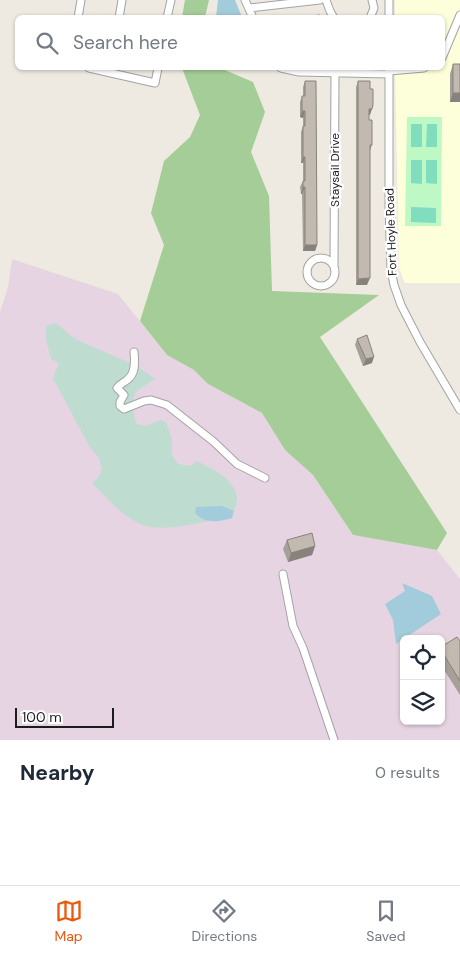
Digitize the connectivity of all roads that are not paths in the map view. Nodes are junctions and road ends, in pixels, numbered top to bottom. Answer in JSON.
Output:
{"nodes":[{"id":1,"x":81,"y":0,"type":"edge"},
{"id":2,"x":122,"y":0,"type":"edge"},
{"id":3,"x":171,"y":0,"type":"edge"},
{"id":4,"x":245,"y":0,"type":"edge"},
{"id":5,"x":320,"y":0,"type":"edge"},
{"id":6,"x":326,"y":0,"type":"edge"},
{"id":7,"x":372,"y":0,"type":"edge"},
{"id":8,"x":389,"y":0,"type":"edge"},
{"id":9,"x":249,"y":8,"type":"junction"},
{"id":10,"x":78,"y":15,"type":"edge"},
{"id":11,"x":120,"y":15,"type":"edge"},
{"id":12,"x":168,"y":15,"type":"edge"},
{"id":13,"x":252,"y":15,"type":"edge"},
{"id":14,"x":332,"y":15,"type":"edge"},
{"id":15,"x":371,"y":15,"type":"edge"},
{"id":16,"x":389,"y":15,"type":"edge"},
{"id":17,"x":460,"y":15,"type":"edge"},
{"id":18,"x":445,"y":51,"type":"edge"},
{"id":19,"x":108,"y":70,"type":"edge"},
{"id":20,"x":158,"y":70,"type":"edge"},
{"id":21,"x":290,"y":70,"type":"edge"},
{"id":22,"x":389,"y":71,"type":"edge"},
{"id":23,"x":335,"y":73,"type":"junction"},
{"id":24,"x":334,"y":266,"type":"junction"},
{"id":25,"x":134,"y":352,"type":"dead end"},
{"id":26,"x":460,"y":410,"type":"edge"},
{"id":27,"x":265,"y":478,"type":"dead end"},
{"id":28,"x":283,"y":574,"type":"dead end"},
{"id":29,"x":334,"y":740,"type":"edge"}],
"edges":[{"from":1,"to":10,"type":"street"},
{"from":2,"to":11,"type":"street"},
{"from":3,"to":12,"type":"street"},
{"from":4,"to":9,"type":"street"},
{"from":5,"to":9,"type":"street"},
{"from":6,"to":14,"type":"street"},
{"from":7,"to":15,"type":"street"},
{"from":8,"to":16,"type":"street"},
{"from":9,"to":13,"type":"street"},
{"from":17,"to":18,"type":"street"},
{"from":19,"to":20,"type":"street"},
{"from":21,"to":23,"type":"street"},
{"from":22,"to":23,"type":"street"},
{"from":22,"to":26,"type":"street","name":"Fort Hoyle Road"},
{"from":23,"to":24,"type":"street","name":"Staysail Drive"},
{"from":24,"to":24,"type":"street","name":"Staysail Drive"},
{"from":25,"to":27,"type":"street"},
{"from":28,"to":29,"type":"street"}]}
